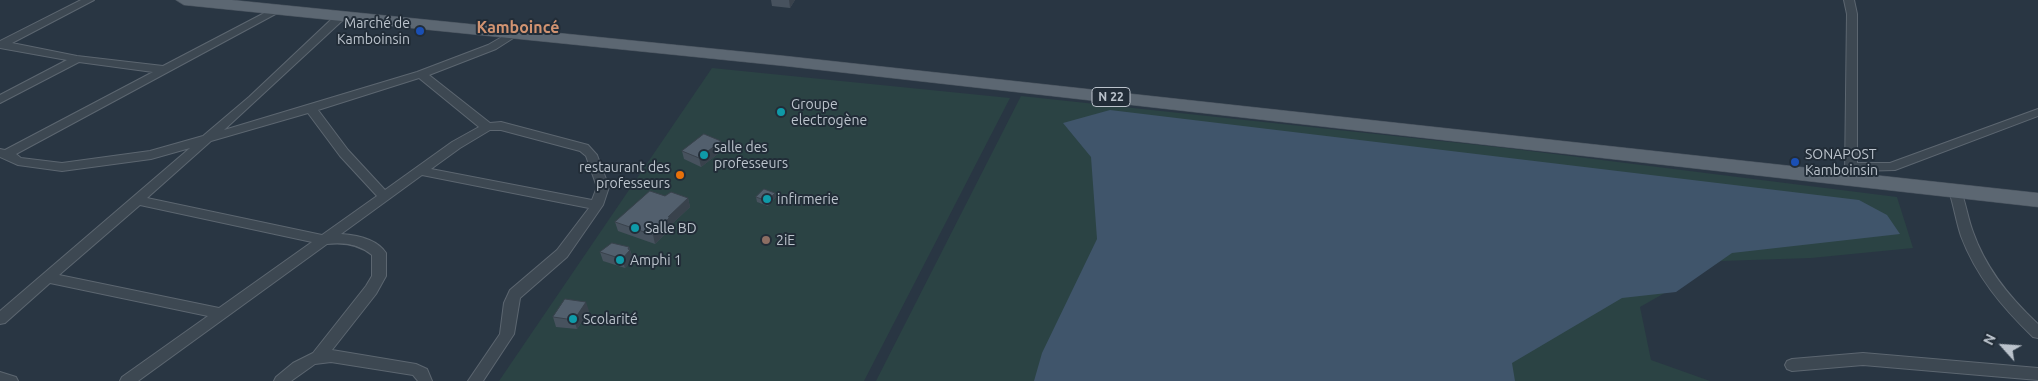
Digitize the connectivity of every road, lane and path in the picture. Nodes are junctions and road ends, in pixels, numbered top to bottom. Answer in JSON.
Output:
{"nodes":[{"id":1,"x":90,"y":0,"type":"edge"},
{"id":2,"x":184,"y":0,"type":"edge"},
{"id":3,"x":1849,"y":0,"type":"edge"},
{"id":4,"x":276,"y":11,"type":"junction"},
{"id":5,"x":340,"y":17,"type":"junction"},
{"id":6,"x":514,"y":34,"type":"junction"},
{"id":7,"x":1,"y":44,"type":"edge"},
{"id":8,"x":77,"y":59,"type":"junction"},
{"id":9,"x":165,"y":70,"type":"junction"},
{"id":10,"x":421,"y":74,"type":"junction"},
{"id":11,"x":0,"y":100,"type":"edge"},
{"id":12,"x":311,"y":109,"type":"junction"},
{"id":13,"x":2038,"y":112,"type":"edge"},
{"id":14,"x":487,"y":127,"type":"junction"},
{"id":15,"x":207,"y":139,"type":"junction"},
{"id":16,"x":3,"y":153,"type":"edge"},
{"id":17,"x":421,"y":171,"type":"junction"},
{"id":18,"x":1851,"y":173,"type":"junction"},
{"id":19,"x":1955,"y":191,"type":"junction"},
{"id":20,"x":385,"y":198,"type":"junction"},
{"id":21,"x":138,"y":200,"type":"junction"},
{"id":22,"x":2038,"y":200,"type":"edge"},
{"id":23,"x":597,"y":205,"type":"junction"},
{"id":24,"x":325,"y":240,"type":"junction"},
{"id":25,"x":48,"y":278,"type":"junction"},
{"id":26,"x":220,"y":313,"type":"junction"},
{"id":27,"x":0,"y":319,"type":"edge"},
{"id":28,"x":2038,"y":333,"type":"edge"},
{"id":29,"x":319,"y":356,"type":"junction"},
{"id":30,"x":1792,"y":365,"type":"dead end"},
{"id":31,"x":2038,"y":374,"type":"edge"},
{"id":32,"x":0,"y":378,"type":"edge"},
{"id":33,"x":11,"y":381,"type":"edge"},
{"id":34,"x":127,"y":381,"type":"edge"},
{"id":35,"x":281,"y":381,"type":"edge"},
{"id":36,"x":425,"y":381,"type":"edge"},
{"id":37,"x":475,"y":381,"type":"edge"}],
"edges":[{"from":1,"to":7,"type":"street"},
{"from":2,"to":4,"type":"main road","number":"N 22"},
{"from":3,"to":18,"type":"street"},
{"from":4,"to":5,"type":"main road","number":"N 22"},
{"from":4,"to":9,"type":"street"},
{"from":5,"to":6,"type":"main road","number":"N 22"},
{"from":5,"to":15,"type":"street"},
{"from":6,"to":10,"type":"street"},
{"from":6,"to":18,"type":"main road","number":"N 22"},
{"from":7,"to":8,"type":"street"},
{"from":8,"to":9,"type":"street"},
{"from":8,"to":11,"type":"street"},
{"from":9,"to":16,"type":"street"},
{"from":10,"to":12,"type":"street"},
{"from":10,"to":14,"type":"street"},
{"from":12,"to":15,"type":"street"},
{"from":12,"to":20,"type":"street"},
{"from":13,"to":18,"type":"street"},
{"from":14,"to":17,"type":"street"},
{"from":14,"to":23,"type":"street"},
{"from":15,"to":16,"type":"street"},
{"from":15,"to":21,"type":"street"},
{"from":17,"to":20,"type":"street"},
{"from":17,"to":23,"type":"street"},
{"from":18,"to":19,"type":"main road","number":"N 22"},
{"from":19,"to":22,"type":"main road","number":"N 22"},
{"from":19,"to":28,"type":"street"},
{"from":20,"to":24,"type":"street"},
{"from":21,"to":24,"type":"street"},
{"from":21,"to":25,"type":"street"},
{"from":23,"to":37,"type":"street"},
{"from":24,"to":26,"type":"street"},
{"from":24,"to":29,"type":"street"},
{"from":25,"to":26,"type":"street"},
{"from":25,"to":27,"type":"street"},
{"from":26,"to":34,"type":"street"},
{"from":29,"to":35,"type":"street"},
{"from":29,"to":36,"type":"street"},
{"from":30,"to":31,"type":"street"},
{"from":32,"to":33,"type":"street"}]}
